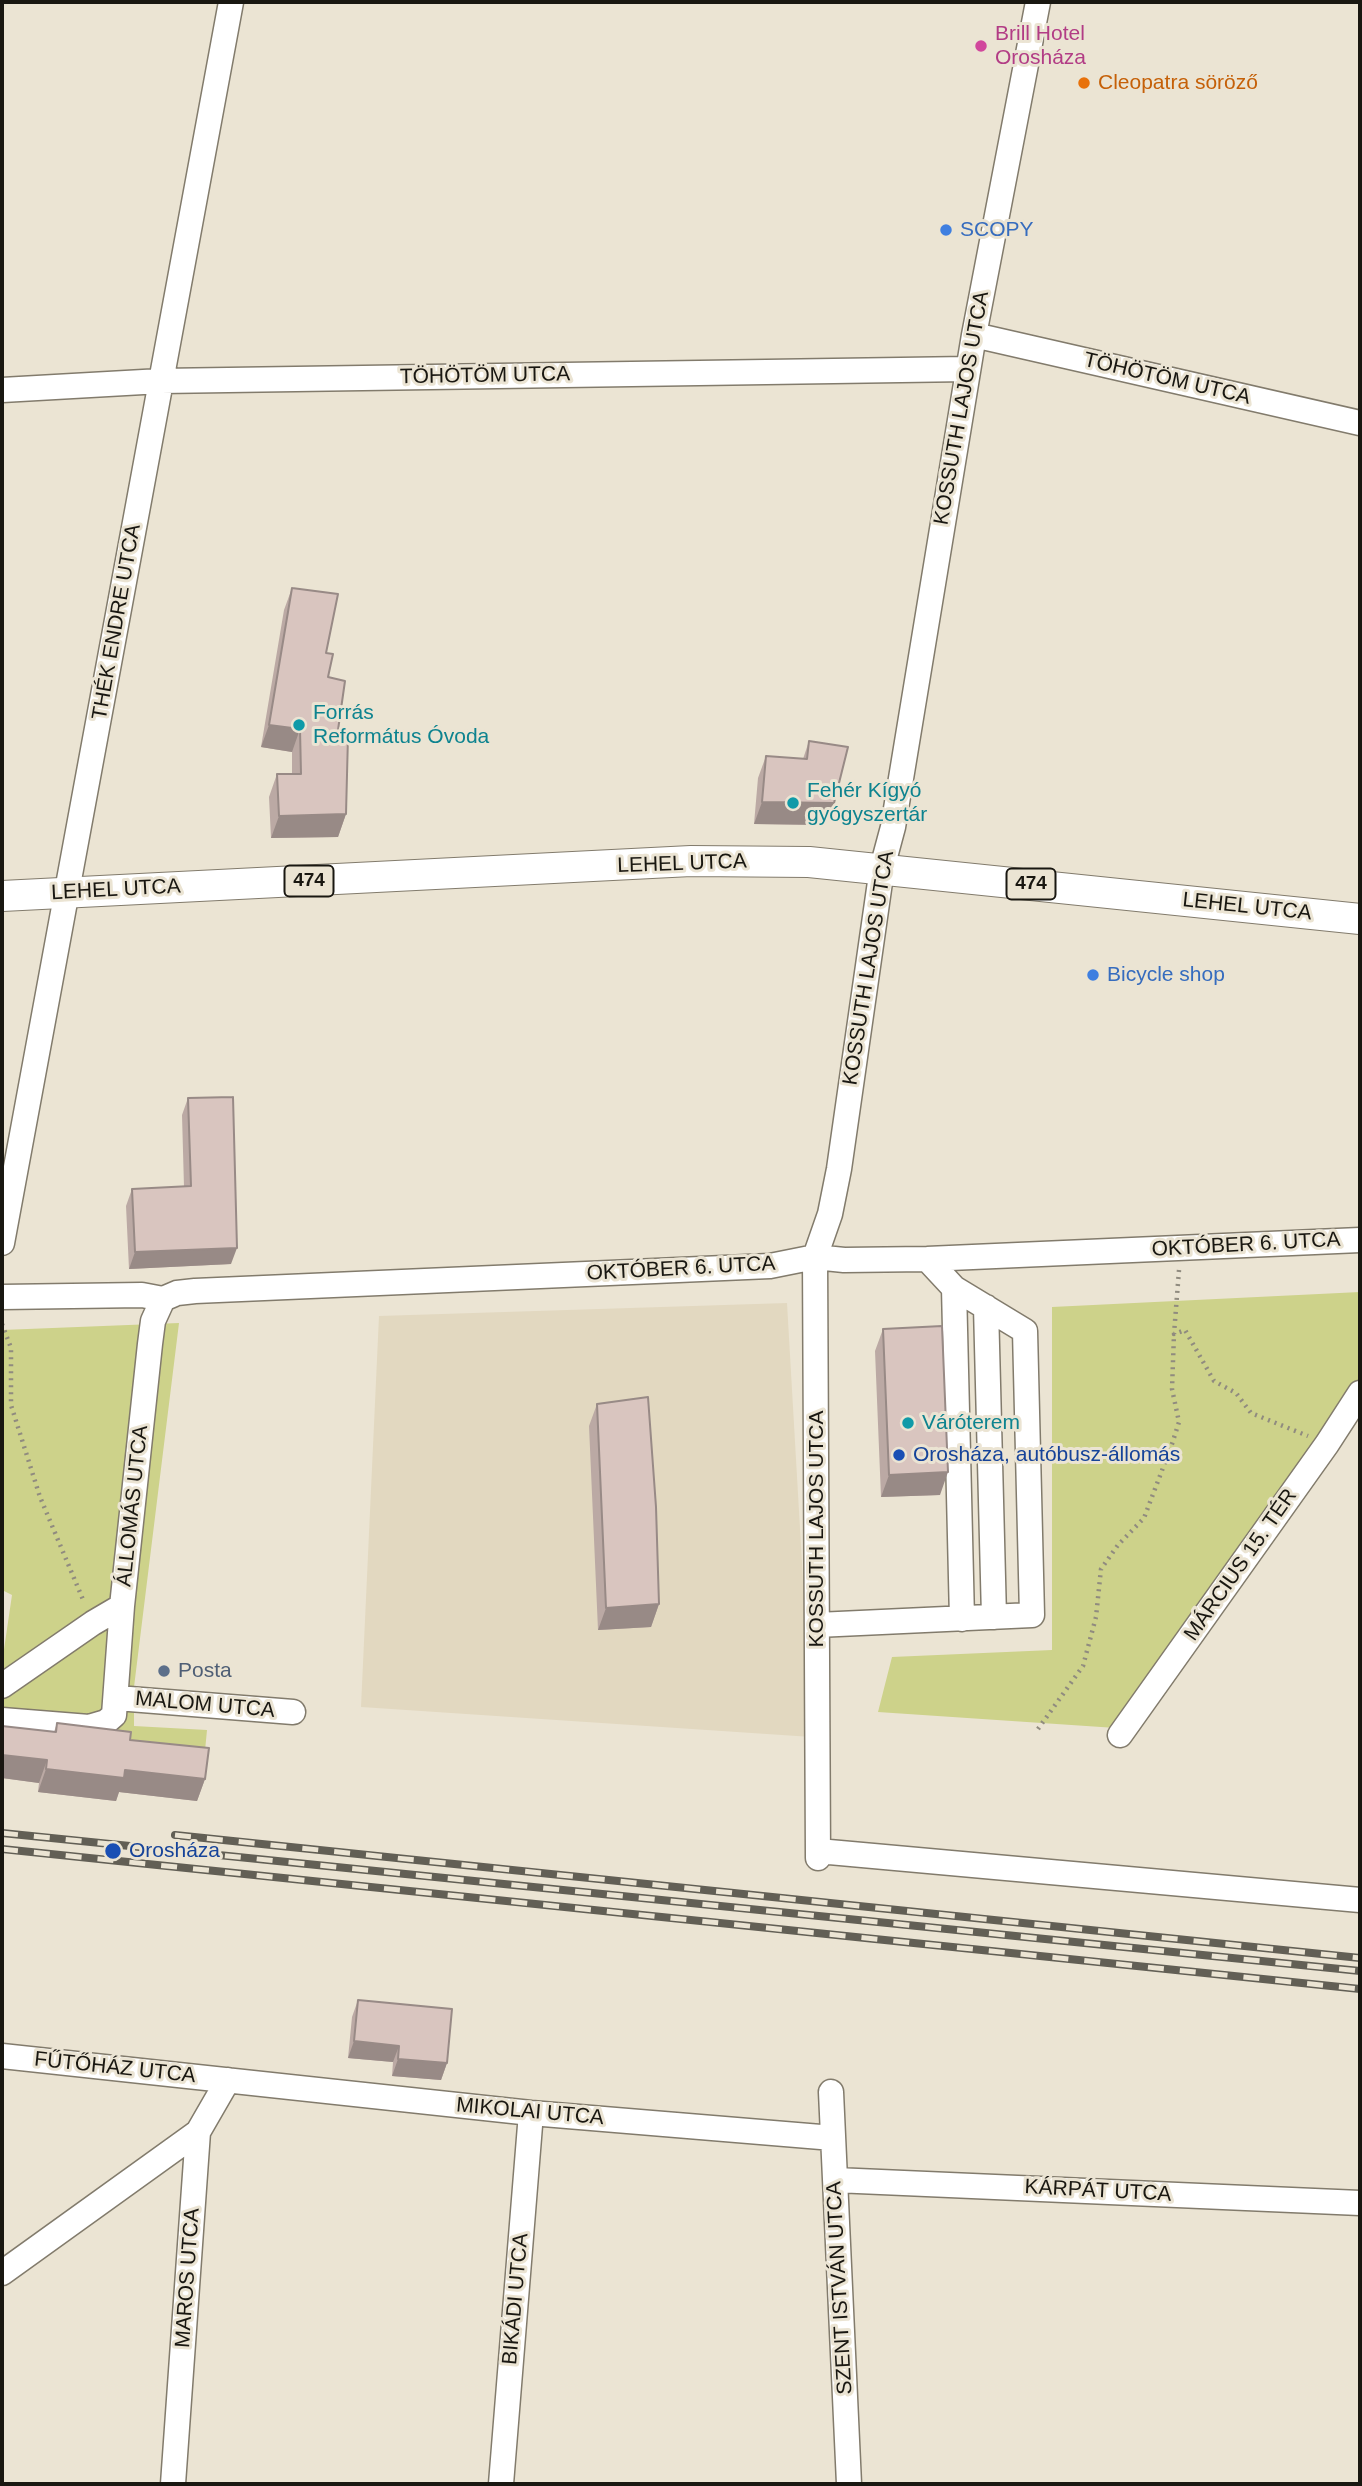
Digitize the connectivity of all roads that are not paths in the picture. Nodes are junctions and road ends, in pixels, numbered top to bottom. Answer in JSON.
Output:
{"nodes":[{"id":1,"x":231,"y":2,"type":"edge"},
{"id":2,"x":1038,"y":2,"type":"edge"},
{"id":3,"x":974,"y":335,"type":"junction"},
{"id":4,"x":968,"y":369,"type":"junction"},
{"id":5,"x":160,"y":381,"type":"junction"},
{"id":6,"x":2,"y":390,"type":"edge"},
{"id":7,"x":1360,"y":423,"type":"edge"},
{"id":8,"x":882,"y":869,"type":"junction"},
{"id":9,"x":67,"y":893,"type":"junction"},
{"id":10,"x":2,"y":896,"type":"edge"},
{"id":11,"x":1360,"y":919,"type":"edge"},
{"id":12,"x":1360,"y":1240,"type":"edge"},
{"id":13,"x":2,"y":1243,"type":"edge"},
{"id":14,"x":816,"y":1256,"type":"junction"},
{"id":15,"x":927,"y":1259,"type":"junction"},
{"id":16,"x":954,"y":1288,"type":"junction"},
{"id":17,"x":2,"y":1297,"type":"edge"},
{"id":18,"x":163,"y":1298,"type":"junction"},
{"id":19,"x":986,"y":1307,"type":"junction"},
{"id":20,"x":1360,"y":1393,"type":"edge"},
{"id":21,"x":121,"y":1606,"type":"junction"},
{"id":22,"x":994,"y":1617,"type":"junction"},
{"id":23,"x":962,"y":1619,"type":"junction"},
{"id":24,"x":817,"y":1625,"type":"junction"},
{"id":25,"x":2,"y":1686,"type":"edge"},
{"id":26,"x":115,"y":1707,"type":"junction"},
{"id":27,"x":293,"y":1712,"type":"dead end"},
{"id":28,"x":2,"y":1720,"type":"edge"},
{"id":29,"x":1120,"y":1735,"type":"dead end"},
{"id":30,"x":1360,"y":1899,"type":"edge"},
{"id":31,"x":2,"y":2056,"type":"edge"},
{"id":32,"x":228,"y":2080,"type":"junction"},
{"id":33,"x":831,"y":2092,"type":"dead end"},
{"id":34,"x":531,"y":2113,"type":"junction"},
{"id":35,"x":198,"y":2132,"type":"junction"},
{"id":36,"x":833,"y":2137,"type":"junction"},
{"id":37,"x":835,"y":2180,"type":"junction"},
{"id":38,"x":1360,"y":2203,"type":"edge"},
{"id":39,"x":2,"y":2273,"type":"edge"},
{"id":40,"x":173,"y":2484,"type":"edge"},
{"id":41,"x":500,"y":2484,"type":"edge"},
{"id":42,"x":849,"y":2484,"type":"edge"}],
"edges":[{"from":1,"to":5,"type":"street","name":"THÉK ENDRE UTCA"},
{"from":2,"to":3,"type":"street","name":"KOSSUTH LAJOS UTCA"},
{"from":3,"to":4,"type":"street","name":"KOSSUTH LAJOS UTCA"},
{"from":3,"to":7,"type":"street","name":"TÖHÖTÖM UTCA"},
{"from":4,"to":5,"type":"street","name":"TÖHÖTÖM UTCA"},
{"from":4,"to":8,"type":"street","name":"KOSSUTH LAJOS UTCA"},
{"from":5,"to":6,"type":"street","name":"TÖHÖTÖM UTCA"},
{"from":5,"to":9,"type":"street","name":"THÉK ENDRE UTCA"},
{"from":8,"to":9,"type":"main road","name":"LEHEL UTCA","number":"474"},
{"from":8,"to":11,"type":"main road","name":"LEHEL UTCA","number":"474"},
{"from":8,"to":14,"type":"street","name":"KOSSUTH LAJOS UTCA"},
{"from":9,"to":10,"type":"main road","name":"LEHEL UTCA","number":"474"},
{"from":9,"to":13,"type":"street","name":"THÉK ENDRE UTCA"},
{"from":12,"to":15,"type":"street","name":"OKTÓBER 6. UTCA"},
{"from":14,"to":15,"type":"street","name":"OKTÓBER 6. UTCA"},
{"from":14,"to":18,"type":"street","name":"OKTÓBER 6. UTCA"},
{"from":14,"to":24,"type":"street","name":"KOSSUTH LAJOS UTCA"},
{"from":15,"to":16,"type":"street"},
{"from":16,"to":19,"type":"street"},
{"from":16,"to":23,"type":"street"},
{"from":17,"to":18,"type":"street","name":"OKTÓBER 6. UTCA"},
{"from":18,"to":21,"type":"street","name":"ÁLLOMÁS UTCA"},
{"from":19,"to":22,"type":"street"},
{"from":19,"to":22,"type":"street"},
{"from":20,"to":29,"type":"street","name":"MÁRCIUS 15. TÉR"},
{"from":21,"to":25,"type":"street"},
{"from":21,"to":26,"type":"street","name":"ÁLLOMÁS UTCA"},
{"from":22,"to":23,"type":"street"},
{"from":23,"to":24,"type":"street"},
{"from":24,"to":30,"type":"street","name":"KOSSUTH LAJOS UTCA"},
{"from":26,"to":27,"type":"street","name":"MALOM UTCA"},
{"from":26,"to":28,"type":"street"},
{"from":31,"to":32,"type":"street","name":"FŰTŐHÁZ UTCA"},
{"from":32,"to":34,"type":"street","name":"MIKOLAI UTCA"},
{"from":32,"to":35,"type":"street","name":"MAROS UTCA"},
{"from":33,"to":36,"type":"street","name":"SZENT ISTVÁN UTCA"},
{"from":34,"to":36,"type":"street","name":"MIKOLAI UTCA"},
{"from":34,"to":41,"type":"street","name":"BIKÁDI UTCA"},
{"from":35,"to":39,"type":"street"},
{"from":35,"to":40,"type":"street","name":"MAROS UTCA"},
{"from":36,"to":37,"type":"street","name":"SZENT ISTVÁN UTCA"},
{"from":37,"to":38,"type":"street","name":"KÁRPÁT UTCA"},
{"from":37,"to":42,"type":"street","name":"SZENT ISTVÁN UTCA"}]}
